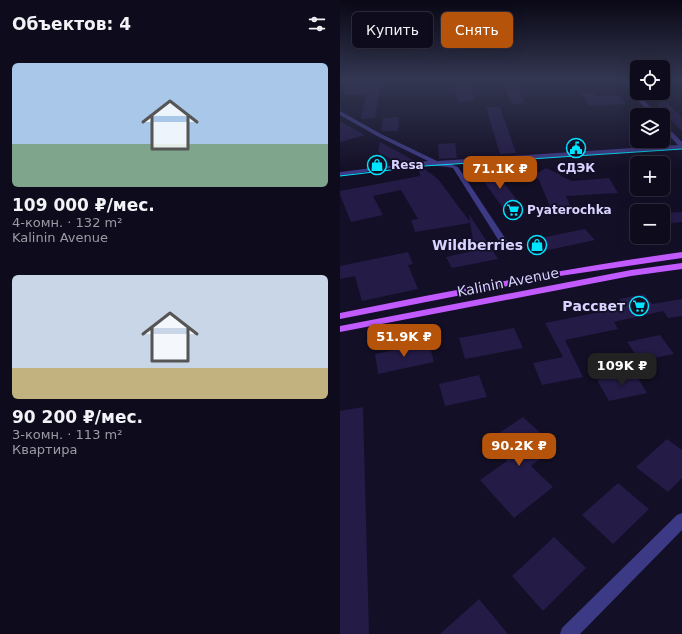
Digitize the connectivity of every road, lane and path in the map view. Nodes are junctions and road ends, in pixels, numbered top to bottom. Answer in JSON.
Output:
{"nodes":[{"id":1,"x":340,"y":113,"type":"edge"},
{"id":2,"x":670,"y":133,"type":"edge"},
{"id":3,"x":682,"y":147,"type":"edge"},
{"id":4,"x":682,"y":153,"type":"edge"},
{"id":5,"x":437,"y":163,"type":"junction"},
{"id":6,"x":455,"y":167,"type":"junction"},
{"id":7,"x":340,"y":174,"type":"edge"},
{"id":8,"x":340,"y":179,"type":"edge"},
{"id":9,"x":502,"y":241,"type":"dead end"},
{"id":10,"x":682,"y":255,"type":"edge"},
{"id":11,"x":682,"y":266,"type":"edge"},
{"id":12,"x":340,"y":316,"type":"edge"},
{"id":13,"x":340,"y":329,"type":"edge"},
{"id":14,"x":682,"y":520,"type":"edge"},
{"id":15,"x":568,"y":634,"type":"edge"}],
"edges":[{"from":1,"to":5,"type":"street"},
{"from":2,"to":3,"type":"street"},
{"from":3,"to":5,"type":"street"},
{"from":4,"to":6,"type":"street"},
{"from":5,"to":6,"type":"street"},
{"from":5,"to":7,"type":"street"},
{"from":6,"to":8,"type":"street"},
{"from":6,"to":9,"type":"street"},
{"from":10,"to":12,"type":"main road","name":"Kalinin Avenue"},
{"from":11,"to":13,"type":"main road","name":"Kalinin Avenue"},
{"from":14,"to":15,"type":"street"}]}
